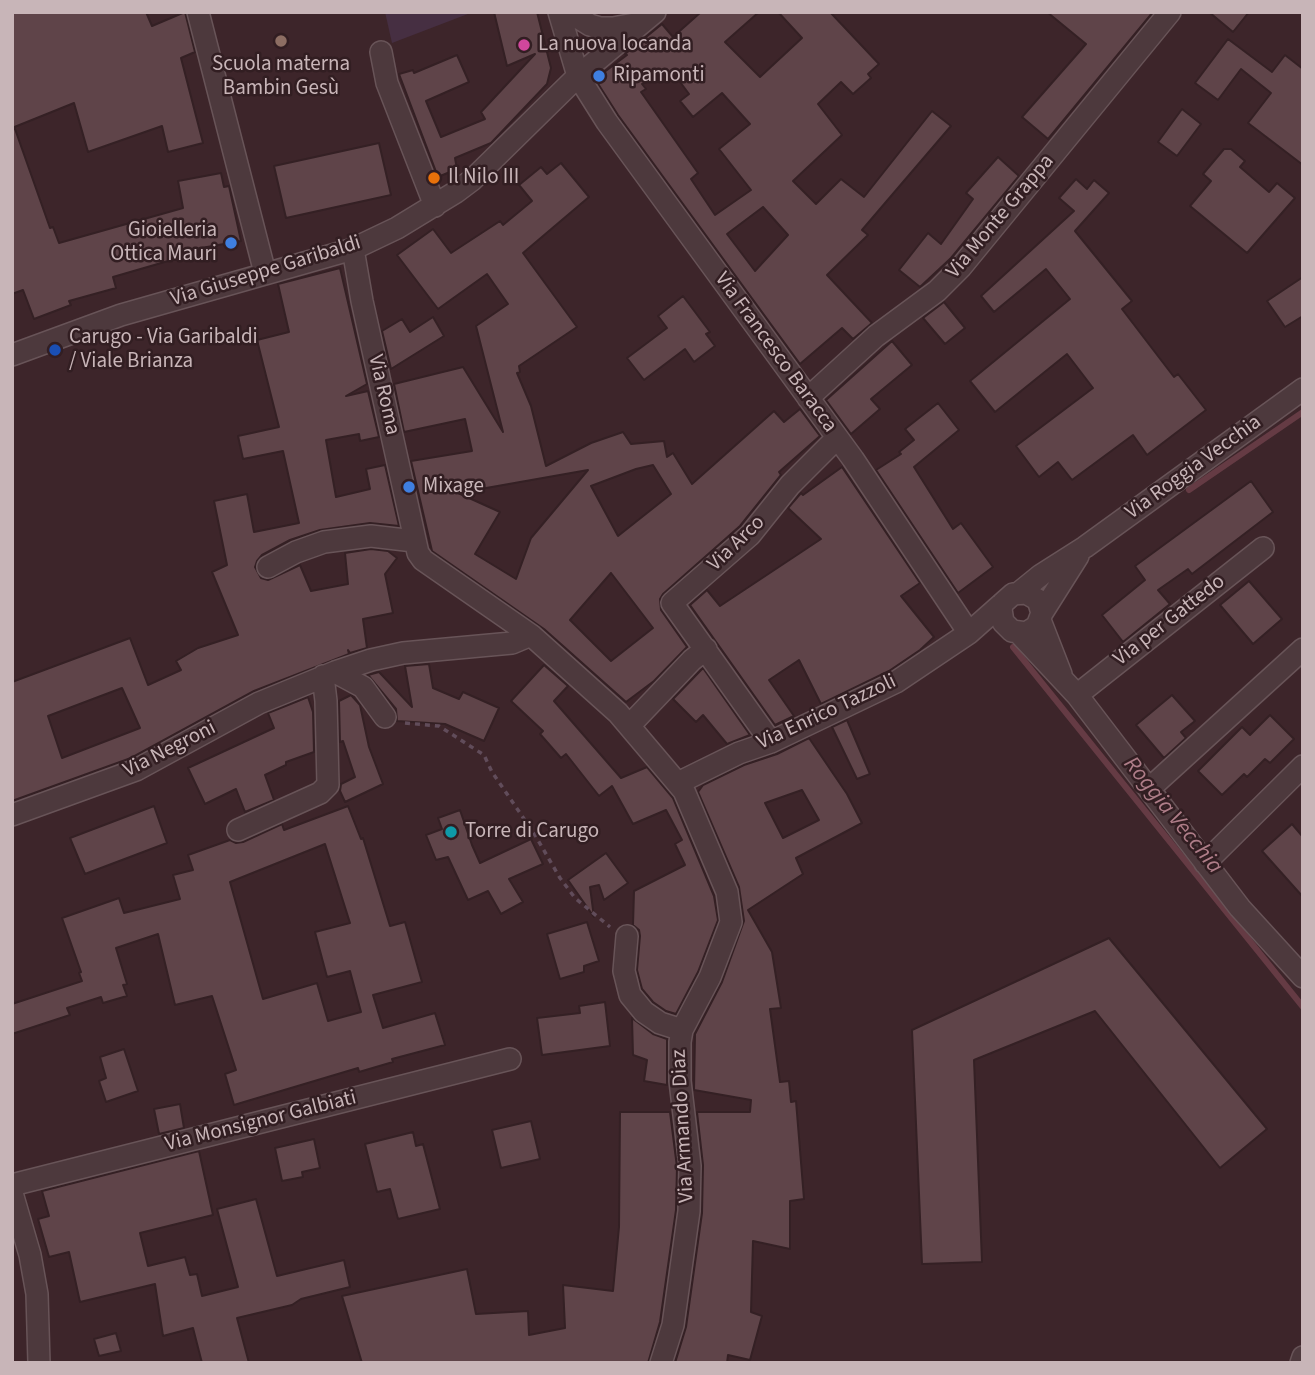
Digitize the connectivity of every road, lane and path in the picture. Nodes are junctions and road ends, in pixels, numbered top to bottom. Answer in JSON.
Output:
{"nodes":[{"id":1,"x":198,"y":12,"type":"edge"},
{"id":2,"x":559,"y":12,"type":"edge"},
{"id":3,"x":569,"y":12,"type":"edge"},
{"id":4,"x":1170,"y":12,"type":"edge"},
{"id":5,"x":648,"y":18,"type":"edge"},
{"id":6,"x":381,"y":51,"type":"dead end"},
{"id":7,"x":578,"y":76,"type":"junction"},
{"id":8,"x":435,"y":205,"type":"junction"},
{"id":9,"x":353,"y":249,"type":"junction"},
{"id":10,"x":265,"y":274,"type":"junction"},
{"id":11,"x":12,"y":355,"type":"edge"},
{"id":12,"x":1303,"y":389,"type":"edge"},
{"id":13,"x":808,"y":398,"type":"junction"},
{"id":14,"x":837,"y":438,"type":"junction"},
{"id":15,"x":414,"y":541,"type":"junction"},
{"id":16,"x":1085,"y":547,"type":"junction"},
{"id":17,"x":1263,"y":548,"type":"dead end"},
{"id":18,"x":268,"y":567,"type":"dead end"},
{"id":19,"x":1012,"y":597,"type":"junction"},
{"id":20,"x":1041,"y":617,"type":"junction"},
{"id":21,"x":1016,"y":632,"type":"junction"},
{"id":22,"x":969,"y":633,"type":"junction"},
{"id":23,"x":531,"y":635,"type":"junction"},
{"id":24,"x":706,"y":649,"type":"junction"},
{"id":25,"x":1303,"y":649,"type":"edge"},
{"id":26,"x":329,"y":674,"type":"junction"},
{"id":27,"x":1070,"y":687,"type":"junction"},
{"id":28,"x":385,"y":717,"type":"joint"},
{"id":29,"x":629,"y":726,"type":"junction"},
{"id":30,"x":772,"y":742,"type":"junction"},
{"id":31,"x":1303,"y":766,"type":"edge"},
{"id":32,"x":678,"y":783,"type":"junction"},
{"id":33,"x":1149,"y":789,"type":"junction"},
{"id":34,"x":12,"y":815,"type":"edge"},
{"id":35,"x":238,"y":830,"type":"dead end"},
{"id":36,"x":1205,"y":863,"type":"junction"},
{"id":37,"x":627,"y":936,"type":"joint"},
{"id":38,"x":1303,"y":977,"type":"edge"},
{"id":39,"x":682,"y":1030,"type":"junction"},
{"id":40,"x":510,"y":1059,"type":"dead end"},
{"id":41,"x":12,"y":1185,"type":"edge"},
{"id":42,"x":12,"y":1194,"type":"edge"},
{"id":43,"x":1303,"y":1357,"type":"edge"},
{"id":44,"x":39,"y":1363,"type":"edge"},
{"id":45,"x":661,"y":1363,"type":"edge"},
{"id":46,"x":1301,"y":1363,"type":"edge"}],
"edges":[{"from":1,"to":10,"type":"street"},
{"from":2,"to":7,"type":"street","name":"Via Francesco Baracca"},
{"from":3,"to":5,"type":"street"},
{"from":4,"to":13,"type":"street","name":"Via Monte Grappa"},
{"from":5,"to":7,"type":"street","name":"Via Giuseppe Garibaldi"},
{"from":6,"to":8,"type":"street"},
{"from":7,"to":8,"type":"street","name":"Via Giuseppe Garibaldi"},
{"from":7,"to":13,"type":"street","name":"Via Francesco Baracca"},
{"from":8,"to":9,"type":"street","name":"Via Giuseppe Garibaldi"},
{"from":9,"to":10,"type":"street","name":"Via Giuseppe Garibaldi"},
{"from":9,"to":15,"type":"street","name":"Via Roma"},
{"from":10,"to":11,"type":"street","name":"Via Giuseppe Garibaldi"},
{"from":12,"to":16,"type":"street","name":"Via Roggia Vecchia"},
{"from":13,"to":14,"type":"street","name":"Via Francesco Baracca"},
{"from":14,"to":22,"type":"street","name":"Via Francesco Baracca"},
{"from":14,"to":24,"type":"street","name":"Via Arco"},
{"from":15,"to":18,"type":"street"},
{"from":15,"to":23,"type":"street","name":"Via Armando Diaz"},
{"from":16,"to":19,"type":"street","name":"Via Roggia Vecchia"},
{"from":16,"to":20,"type":"street","name":"Via Roggia Vecchia"},
{"from":17,"to":27,"type":"street","name":"Via per Gattedo"},
{"from":19,"to":20,"type":"street"},
{"from":19,"to":21,"type":"street"},
{"from":19,"to":22,"type":"street","name":"Via Enrico Tazzoli"},
{"from":20,"to":21,"type":"street"},
{"from":20,"to":27,"type":"street"},
{"from":21,"to":22,"type":"street"},
{"from":21,"to":27,"type":"street"},
{"from":22,"to":30,"type":"street","name":"Via Enrico Tazzoli"},
{"from":23,"to":26,"type":"street","name":"Via Negroni"},
{"from":23,"to":29,"type":"street","name":"Via Armando Diaz"},
{"from":24,"to":29,"type":"street"},
{"from":24,"to":30,"type":"street"},
{"from":25,"to":33,"type":"street"},
{"from":26,"to":28,"type":"street"},
{"from":26,"to":34,"type":"street","name":"Via Negroni"},
{"from":26,"to":35,"type":"street"},
{"from":27,"to":33,"type":"street"},
{"from":28,"to":37,"type":"path"},
{"from":29,"to":32,"type":"street","name":"Via Armando Diaz"},
{"from":30,"to":32,"type":"street","name":"Via Enrico Tazzoli"},
{"from":31,"to":36,"type":"street"},
{"from":32,"to":39,"type":"street","name":"Via Armando Diaz"},
{"from":33,"to":36,"type":"street"},
{"from":36,"to":38,"type":"street"},
{"from":37,"to":39,"type":"street"},
{"from":39,"to":45,"type":"street","name":"Via Armando Diaz"},
{"from":40,"to":41,"type":"street","name":"Via Monsignor Galbiati"},
{"from":42,"to":44,"type":"street"},
{"from":43,"to":46,"type":"street"}]}
